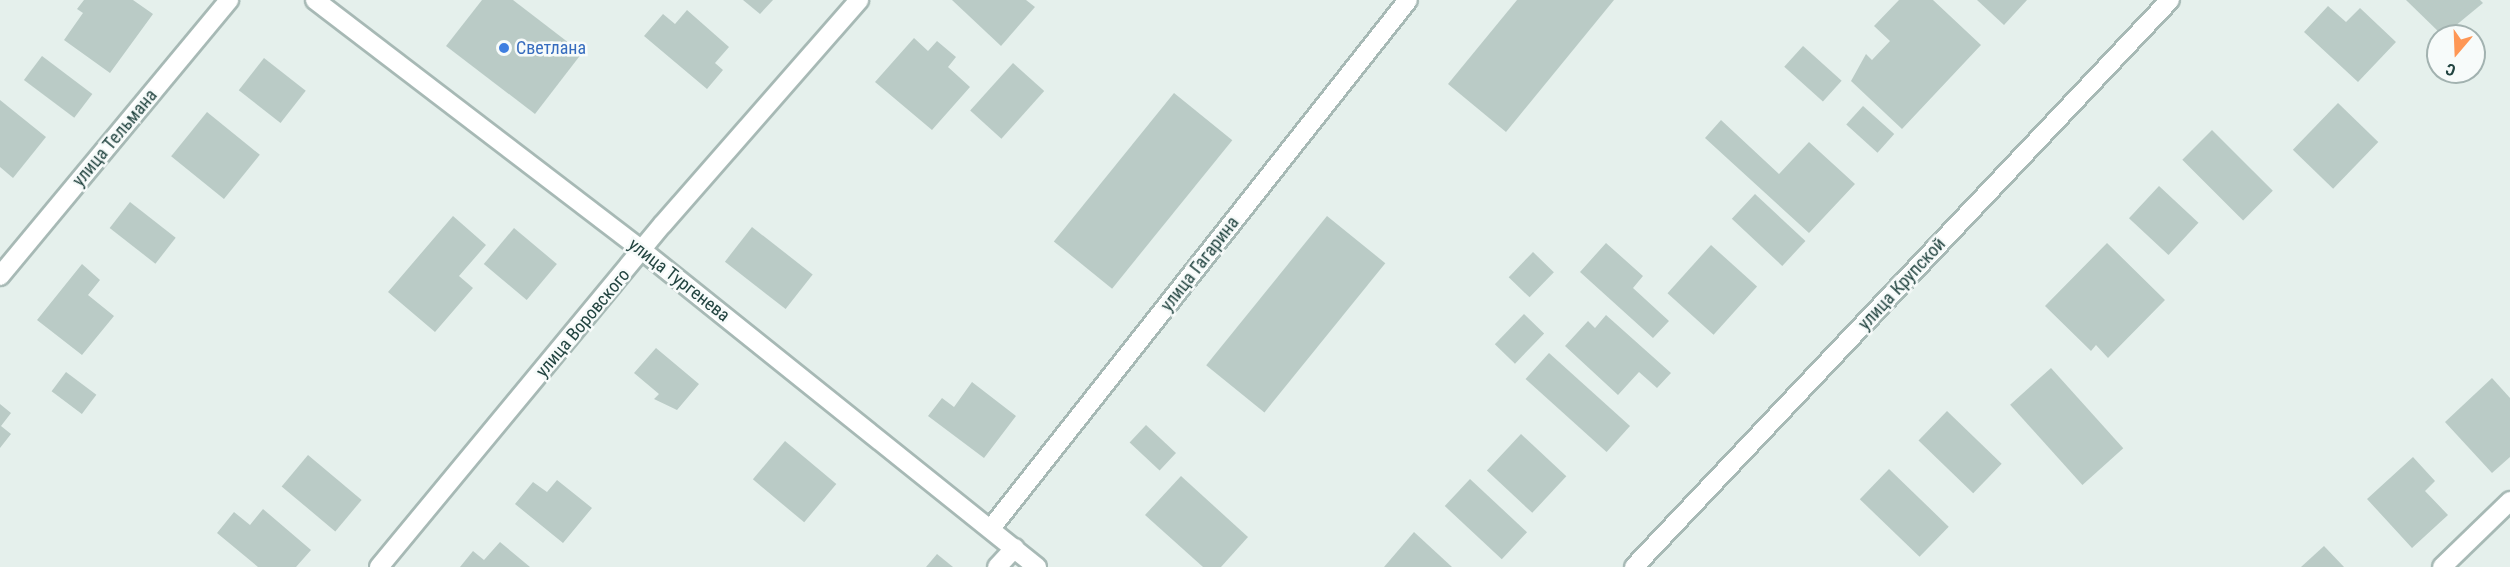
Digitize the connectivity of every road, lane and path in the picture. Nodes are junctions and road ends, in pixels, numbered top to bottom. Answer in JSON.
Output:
{"nodes":[{"id":1,"x":229,"y":0,"type":"edge"},
{"id":2,"x":315,"y":0,"type":"edge"},
{"id":3,"x":859,"y":0,"type":"edge"},
{"id":4,"x":1408,"y":0,"type":"edge"},
{"id":5,"x":2170,"y":0,"type":"edge"},
{"id":6,"x":643,"y":251,"type":"junction"},
{"id":7,"x":0,"y":276,"type":"edge"},
{"id":8,"x":2510,"y":501,"type":"edge"},
{"id":9,"x":992,"y":527,"type":"junction"},
{"id":10,"x":1015,"y":548,"type":"junction"},
{"id":11,"x":379,"y":567,"type":"edge"},
{"id":12,"x":997,"y":567,"type":"edge"},
{"id":13,"x":1037,"y":567,"type":"edge"},
{"id":14,"x":1634,"y":567,"type":"edge"},
{"id":15,"x":2442,"y":567,"type":"edge"}],
"edges":[{"from":1,"to":7,"type":"street","name":"улица Тельмана"},
{"from":2,"to":6,"type":"street","name":"улица Тургенева"},
{"from":3,"to":6,"type":"street","name":"улица Воровского"},
{"from":4,"to":9,"type":"street","name":"улица Гагарина"},
{"from":5,"to":14,"type":"street","name":"улица Крупской"},
{"from":6,"to":9,"type":"street","name":"улица Тургенева"},
{"from":6,"to":11,"type":"street","name":"улица Воровского"},
{"from":8,"to":15,"type":"street"},
{"from":9,"to":10,"type":"street","name":"улица Тургенева"},
{"from":10,"to":12,"type":"street"},
{"from":10,"to":13,"type":"street","name":"улица Тургенева"}]}
